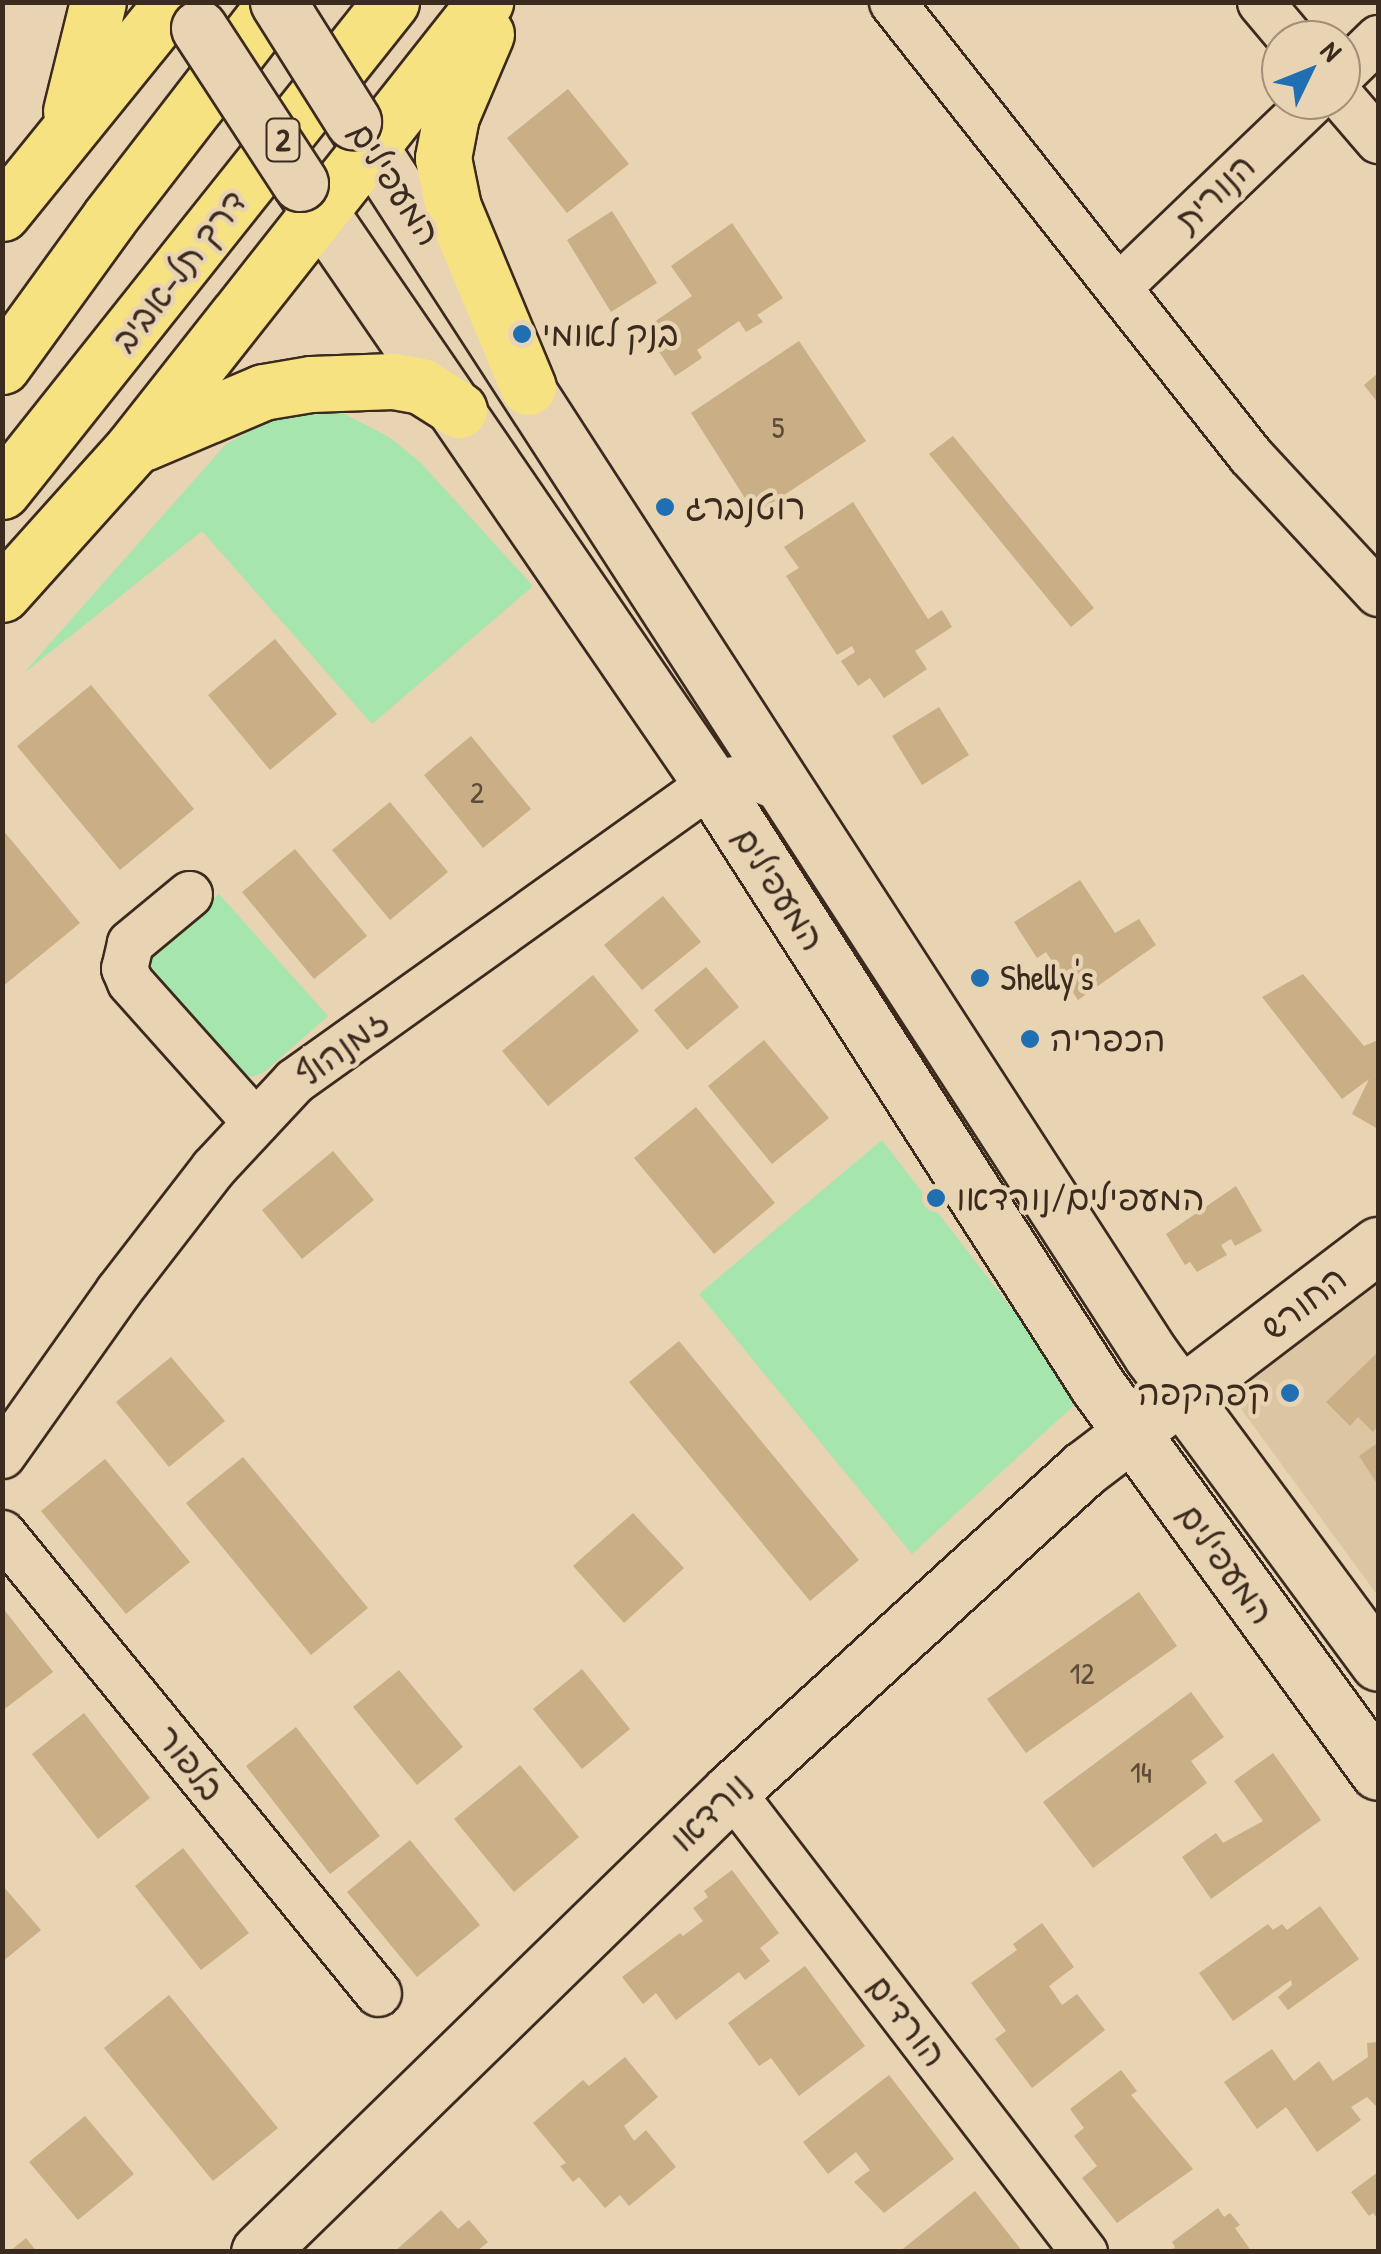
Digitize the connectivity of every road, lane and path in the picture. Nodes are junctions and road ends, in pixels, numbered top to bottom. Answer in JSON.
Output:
{"nodes":[{"id":1,"x":98,"y":2,"type":"edge"},
{"id":2,"x":277,"y":2,"type":"edge"},
{"id":3,"x":391,"y":2,"type":"edge"},
{"id":4,"x":485,"y":2,"type":"edge"},
{"id":5,"x":500,"y":2,"type":"edge"},
{"id":6,"x":892,"y":2,"type":"edge"},
{"id":7,"x":185,"y":11,"type":"edge"},
{"id":8,"x":1293,"y":120,"type":"edge"},
{"id":9,"x":1361,"y":120,"type":"edge"},
{"id":10,"x":362,"y":134,"type":"junction"},
{"id":11,"x":60,"y":140,"type":"junction"},
{"id":12,"x":1378,"y":140,"type":"edge"},
{"id":13,"x":310,"y":198,"type":"junction"},
{"id":14,"x":2,"y":213,"type":"edge"},
{"id":15,"x":1118,"y":288,"type":"junction"},
{"id":16,"x":2,"y":366,"type":"edge"},
{"id":17,"x":528,"y":387,"type":"junction"},
{"id":18,"x":459,"y":410,"type":"junction"},
{"id":19,"x":132,"y":449,"type":"junction"},
{"id":20,"x":2,"y":492,"type":"edge"},
{"id":21,"x":1378,"y":593,"type":"edge"},
{"id":22,"x":2,"y":594,"type":"edge"},
{"id":23,"x":711,"y":783,"type":"junction"},
{"id":24,"x":786,"y":790,"type":"junction"},
{"id":25,"x":189,"y":894,"type":"dead end"},
{"id":26,"x":255,"y":1122,"type":"junction"},
{"id":27,"x":1378,"y":1245,"type":"edge"},
{"id":28,"x":1182,"y":1398,"type":"junction"},
{"id":29,"x":1132,"y":1435,"type":"junction"},
{"id":30,"x":2,"y":1455,"type":"edge"},
{"id":31,"x":2,"y":1533,"type":"edge"},
{"id":32,"x":1378,"y":1663,"type":"edge"},
{"id":33,"x":1378,"y":1772,"type":"edge"},
{"id":34,"x":731,"y":1791,"type":"junction"},
{"id":35,"x":378,"y":1994,"type":"dead end"},
{"id":36,"x":259,"y":2252,"type":"edge"},
{"id":37,"x":1084,"y":2252,"type":"edge"}],
"edges":[{"from":1,"to":11,"type":"highway"},
{"from":2,"to":10,"type":"street","name":"המעפילים","bridge":true},
{"from":2,"to":16,"type":"highway"},
{"from":3,"to":20,"type":"highway","name":"דרך תל-אביב","number":"2"},
{"from":4,"to":10,"type":"highway"},
{"from":5,"to":17,"type":"highway"},
{"from":6,"to":15,"type":"street"},
{"from":7,"to":11,"type":"highway"},
{"from":7,"to":13,"type":"street","name":"המעפילים","bridge":true},
{"from":8,"to":15,"type":"street","name":"הנורית"},
{"from":9,"to":12,"type":"street"},
{"from":10,"to":13,"type":"highway"},
{"from":10,"to":17,"type":"street","name":"המעפילים"},
{"from":11,"to":14,"type":"highway"},
{"from":13,"to":18,"type":"street","name":"המעפילים"},
{"from":13,"to":19,"type":"highway"},
{"from":15,"to":21,"type":"street"},
{"from":17,"to":24,"type":"street","name":"המעפילים"},
{"from":18,"to":19,"type":"highway"},
{"from":18,"to":23,"type":"street","name":"המעפילים"},
{"from":19,"to":22,"type":"highway"},
{"from":23,"to":24,"type":"street"},
{"from":23,"to":26,"type":"street","name":"זמנהוף"},
{"from":23,"to":29,"type":"street","name":"המעפילים"},
{"from":24,"to":28,"type":"street","name":"המעפילים"},
{"from":25,"to":26,"type":"street"},
{"from":26,"to":30,"type":"street","name":"זמנהוף"},
{"from":27,"to":28,"type":"street","name":"החורש"},
{"from":28,"to":29,"type":"street","name":"נורדאו"},
{"from":28,"to":32,"type":"street","name":"המעפילים"},
{"from":29,"to":33,"type":"street","name":"המעפילים"},
{"from":29,"to":34,"type":"street","name":"נורדאו"},
{"from":31,"to":35,"type":"street","name":"בלפור"},
{"from":34,"to":36,"type":"street","name":"נורדאו"},
{"from":34,"to":37,"type":"street","name":"הורדים"}]}
